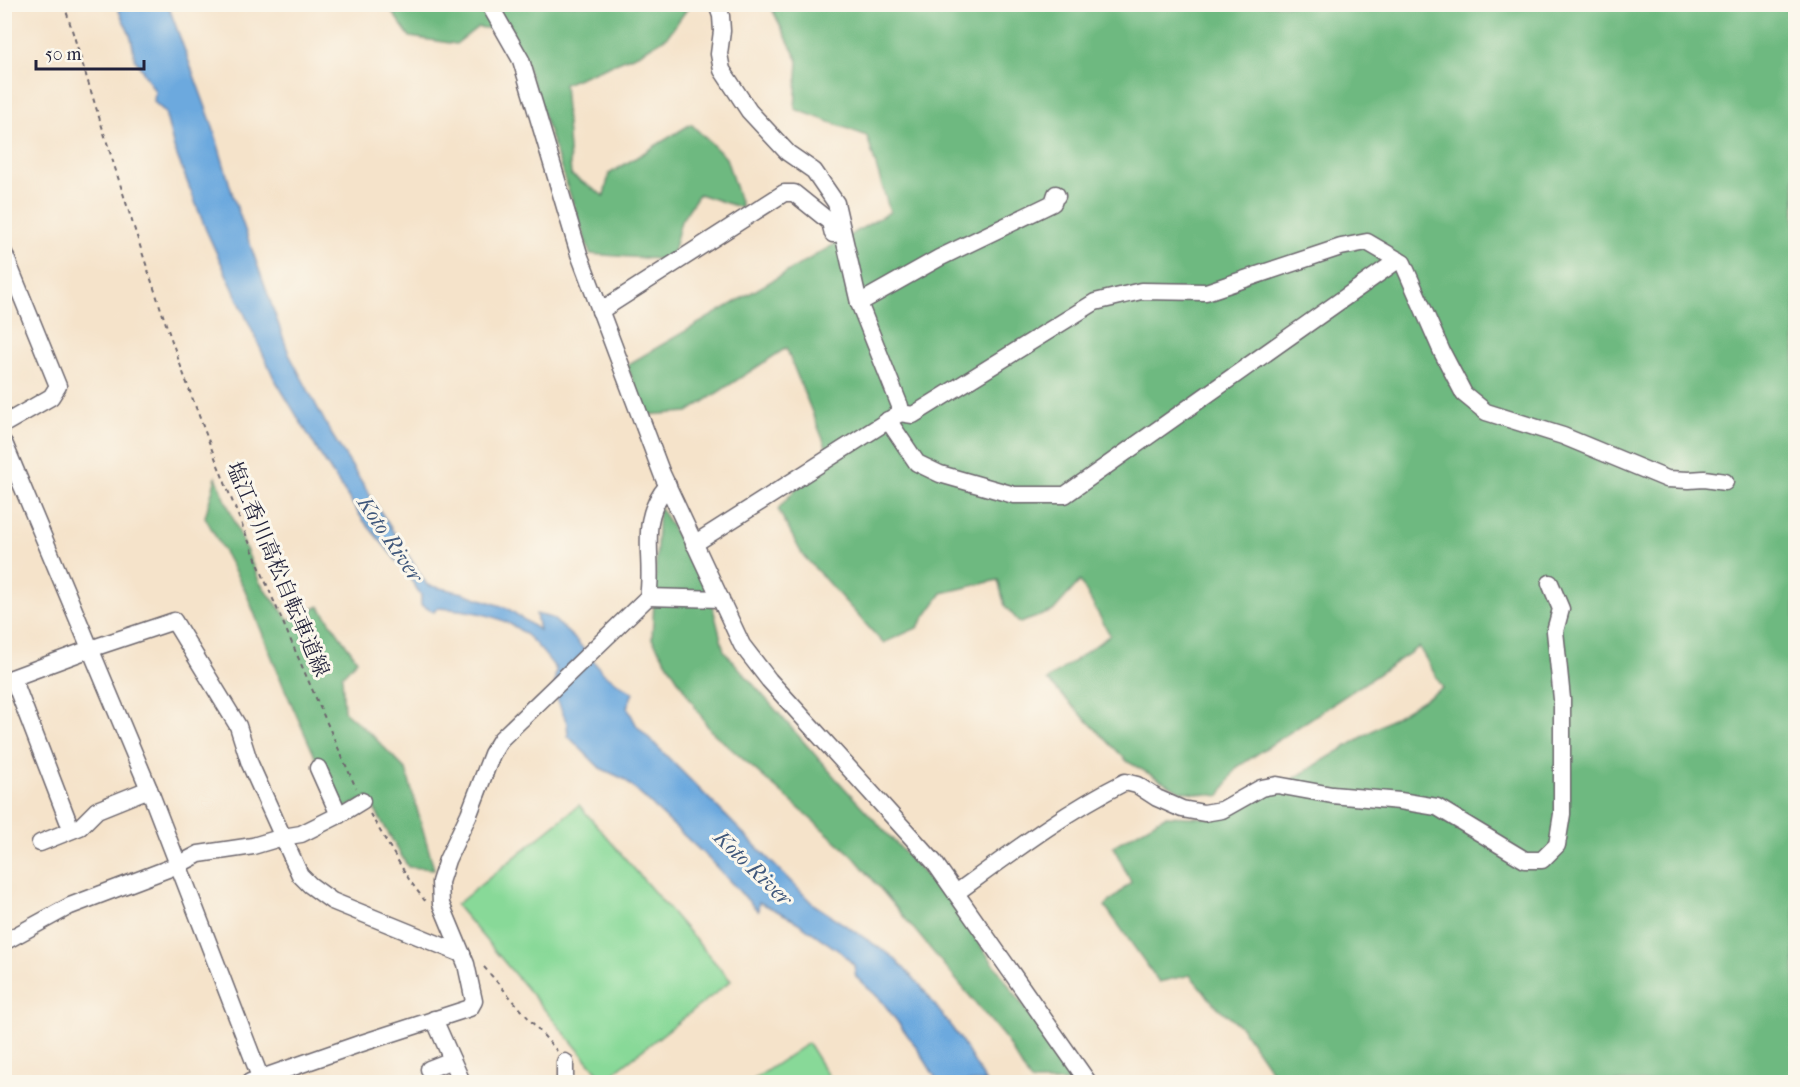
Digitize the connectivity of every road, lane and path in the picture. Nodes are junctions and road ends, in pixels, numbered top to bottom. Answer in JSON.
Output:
{"nodes":[{"id":1,"x":64,"y":4,"type":"edge"},
{"id":2,"x":489,"y":4,"type":"edge"},
{"id":3,"x":717,"y":4,"type":"edge"},
{"id":4,"x":1057,"y":196,"type":"dead end"},
{"id":5,"x":843,"y":233,"type":"junction"},
{"id":6,"x":4,"y":253,"type":"edge"},
{"id":7,"x":1398,"y":260,"type":"junction"},
{"id":8,"x":859,"y":303,"type":"junction"},
{"id":9,"x":600,"y":311,"type":"junction"},
{"id":10,"x":894,"y":417,"type":"junction"},
{"id":11,"x":4,"y":424,"type":"edge"},
{"id":12,"x":4,"y":443,"type":"edge"},
{"id":13,"x":1725,"y":482,"type":"dead end"},
{"id":14,"x":668,"y":485,"type":"junction"},
{"id":15,"x":694,"y":544,"type":"junction"},
{"id":16,"x":1550,"y":583,"type":"dead end"},
{"id":17,"x":648,"y":597,"type":"junction"},
{"id":18,"x":721,"y":599,"type":"junction"},
{"id":19,"x":90,"y":649,"type":"junction"},
{"id":20,"x":9,"y":680,"type":"edge"},
{"id":21,"x":318,"y":768,"type":"dead end"},
{"id":22,"x":149,"y":789,"type":"junction"},
{"id":23,"x":362,"y":801,"type":"junction"},
{"id":24,"x":339,"y":816,"type":"junction"},
{"id":25,"x":68,"y":821,"type":"dead end"},
{"id":26,"x":283,"y":837,"type":"junction"},
{"id":27,"x":40,"y":843,"type":"dead end"},
{"id":28,"x":177,"y":865,"type":"junction"},
{"id":29,"x":956,"y":892,"type":"junction"},
{"id":30,"x":431,"y":909,"type":"dead end"},
{"id":31,"x":4,"y":942,"type":"edge"},
{"id":32,"x":462,"y":954,"type":"junction"},
{"id":33,"x":480,"y":963,"type":"dead end"},
{"id":34,"x":434,"y":1019,"type":"junction"},
{"id":35,"x":452,"y":1060,"type":"junction"},
{"id":36,"x":565,"y":1062,"type":"joint"},
{"id":37,"x":429,"y":1069,"type":"dead end"},
{"id":38,"x":257,"y":1081,"type":"edge"},
{"id":39,"x":462,"y":1083,"type":"edge"},
{"id":40,"x":565,"y":1083,"type":"edge"},
{"id":41,"x":1088,"y":1083,"type":"edge"}],
"edges":[{"from":1,"to":23,"type":"path","name":"塩江香川高松自転車道線"},
{"from":2,"to":9,"type":"street"},
{"from":3,"to":5,"type":"street"},
{"from":4,"to":8,"type":"street"},
{"from":5,"to":8,"type":"street"},
{"from":5,"to":9,"type":"street"},
{"from":6,"to":11,"type":"street"},
{"from":7,"to":10,"type":"street"},
{"from":7,"to":10,"type":"street"},
{"from":7,"to":13,"type":"street"},
{"from":8,"to":10,"type":"street"},
{"from":9,"to":14,"type":"street"},
{"from":10,"to":15,"type":"street"},
{"from":12,"to":19,"type":"street"},
{"from":14,"to":15,"type":"street"},
{"from":14,"to":17,"type":"street"},
{"from":15,"to":18,"type":"street"},
{"from":16,"to":29,"type":"street"},
{"from":17,"to":18,"type":"street"},
{"from":17,"to":32,"type":"street"},
{"from":18,"to":29,"type":"street"},
{"from":19,"to":20,"type":"street"},
{"from":19,"to":22,"type":"street"},
{"from":19,"to":26,"type":"street"},
{"from":20,"to":25,"type":"street"},
{"from":21,"to":24,"type":"street"},
{"from":22,"to":27,"type":"street"},
{"from":22,"to":28,"type":"street"},
{"from":23,"to":24,"type":"street"},
{"from":23,"to":30,"type":"path","name":"塩江香川高松自転車道線"},
{"from":24,"to":26,"type":"street"},
{"from":26,"to":28,"type":"street"},
{"from":26,"to":32,"type":"street"},
{"from":28,"to":31,"type":"street"},
{"from":28,"to":38,"type":"street"},
{"from":29,"to":41,"type":"street"},
{"from":32,"to":34,"type":"street"},
{"from":33,"to":36,"type":"path"},
{"from":34,"to":35,"type":"street"},
{"from":34,"to":38,"type":"street"},
{"from":35,"to":37,"type":"street"},
{"from":35,"to":39,"type":"street"},
{"from":36,"to":40,"type":"street"}]}
